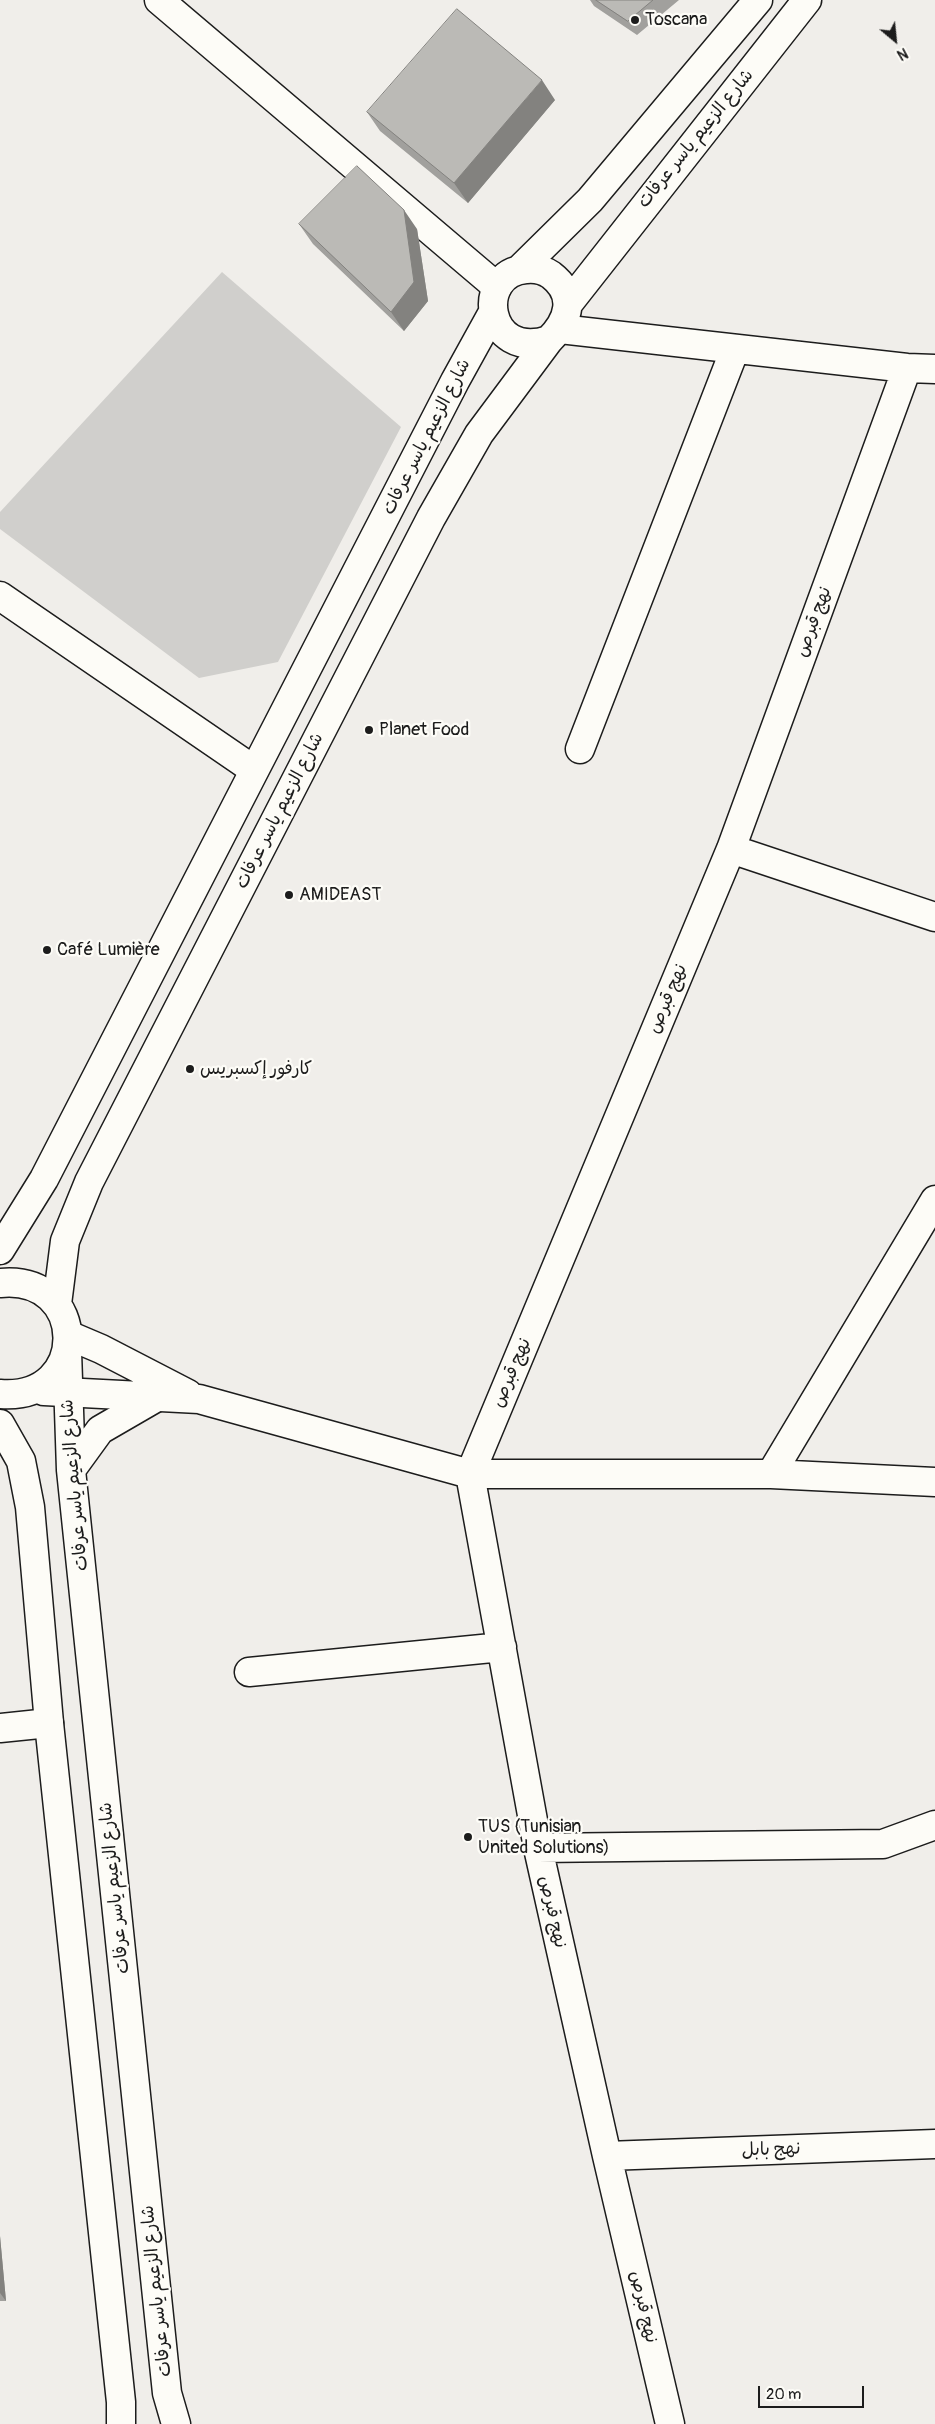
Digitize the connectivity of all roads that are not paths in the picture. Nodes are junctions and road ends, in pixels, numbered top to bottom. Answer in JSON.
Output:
{"nodes":[{"id":1,"x":160,"y":0,"type":"edge"},
{"id":2,"x":758,"y":0,"type":"edge"},
{"id":3,"x":807,"y":0,"type":"edge"},
{"id":4,"x":520,"y":270,"type":"junction"},
{"id":5,"x":497,"y":287,"type":"junction"},
{"id":6,"x":492,"y":314,"type":"junction"},
{"id":7,"x":559,"y":324,"type":"junction"},
{"id":8,"x":735,"y":349,"type":"junction"},
{"id":9,"x":907,"y":368,"type":"junction"},
{"id":10,"x":935,"y":369,"type":"edge"},
{"id":11,"x":0,"y":596,"type":"edge"},
{"id":12,"x":580,"y":749,"type":"dead end"},
{"id":13,"x":254,"y":770,"type":"junction"},
{"id":14,"x":731,"y":849,"type":"junction"},
{"id":15,"x":935,"y":917,"type":"edge"},
{"id":16,"x":935,"y":1200,"type":"edge"},
{"id":17,"x":0,"y":1250,"type":"edge"},
{"id":18,"x":0,"y":1283,"type":"edge"},
{"id":19,"x":58,"y":1304,"type":"junction"},
{"id":20,"x":67,"y":1343,"type":"junction"},
{"id":21,"x":35,"y":1390,"type":"junction"},
{"id":22,"x":67,"y":1392,"type":"junction"},
{"id":23,"x":0,"y":1394,"type":"edge"},
{"id":24,"x":157,"y":1397,"type":"junction"},
{"id":25,"x":198,"y":1399,"type":"junction"},
{"id":26,"x":0,"y":1424,"type":"edge"},
{"id":27,"x":71,"y":1470,"type":"junction"},
{"id":28,"x":470,"y":1474,"type":"junction"},
{"id":29,"x":772,"y":1474,"type":"junction"},
{"id":30,"x":935,"y":1482,"type":"edge"},
{"id":31,"x":502,"y":1647,"type":"junction"},
{"id":32,"x":249,"y":1672,"type":"dead end"},
{"id":33,"x":49,"y":1722,"type":"junction"},
{"id":34,"x":0,"y":1728,"type":"edge"},
{"id":35,"x":935,"y":1824,"type":"edge"},
{"id":36,"x":538,"y":1848,"type":"junction"},
{"id":37,"x":935,"y":2144,"type":"edge"},
{"id":38,"x":607,"y":2156,"type":"junction"},
{"id":39,"x":121,"y":2424,"type":"edge"},
{"id":40,"x":176,"y":2424,"type":"edge"},
{"id":41,"x":670,"y":2424,"type":"edge"}],
"edges":[{"from":1,"to":5,"type":"street"},
{"from":2,"to":4,"type":"street"},
{"from":3,"to":7,"type":"street","name":"شارع الزعيم ياسر عرفات"},
{"from":4,"to":5,"type":"street"},
{"from":4,"to":7,"type":"street"},
{"from":5,"to":6,"type":"street"},
{"from":6,"to":7,"type":"street"},
{"from":6,"to":13,"type":"street","name":"شارع الزعيم ياسر عرفات"},
{"from":7,"to":8,"type":"street"},
{"from":7,"to":19,"type":"street","name":"شارع الزعيم ياسر عرفات"},
{"from":8,"to":9,"type":"street"},
{"from":8,"to":12,"type":"street"},
{"from":9,"to":10,"type":"street"},
{"from":9,"to":14,"type":"street","name":"نهج قبرص"},
{"from":11,"to":13,"type":"street"},
{"from":13,"to":17,"type":"street","name":"شارع الزعيم ياسر عرفات"},
{"from":14,"to":15,"type":"street"},
{"from":14,"to":28,"type":"street","name":"نهج قبرص"},
{"from":16,"to":29,"type":"street"},
{"from":18,"to":19,"type":"street"},
{"from":19,"to":20,"type":"street","name":"شارع الزعيم ياسر عرفات"},
{"from":20,"to":21,"type":"street"},
{"from":20,"to":22,"type":"street","name":"شارع الزعيم ياسر عرفات"},
{"from":20,"to":25,"type":"street"},
{"from":21,"to":22,"type":"street"},
{"from":21,"to":23,"type":"street"},
{"from":22,"to":24,"type":"street"},
{"from":22,"to":27,"type":"street","name":"شارع الزعيم ياسر عرفات"},
{"from":24,"to":25,"type":"street"},
{"from":24,"to":27,"type":"street"},
{"from":25,"to":28,"type":"street"},
{"from":26,"to":33,"type":"street"},
{"from":27,"to":40,"type":"street","name":"شارع الزعيم ياسر عرفات"},
{"from":28,"to":29,"type":"street"},
{"from":28,"to":31,"type":"street","name":"نهج قبرص"},
{"from":29,"to":30,"type":"street"},
{"from":31,"to":32,"type":"street"},
{"from":31,"to":36,"type":"street","name":"نهج قبرص"},
{"from":33,"to":34,"type":"street"},
{"from":33,"to":39,"type":"street"},
{"from":35,"to":36,"type":"street"},
{"from":36,"to":38,"type":"street","name":"نهج قبرص"},
{"from":37,"to":38,"type":"street","name":"نهج بابل"},
{"from":38,"to":41,"type":"street","name":"نهج قبرص"}]}
